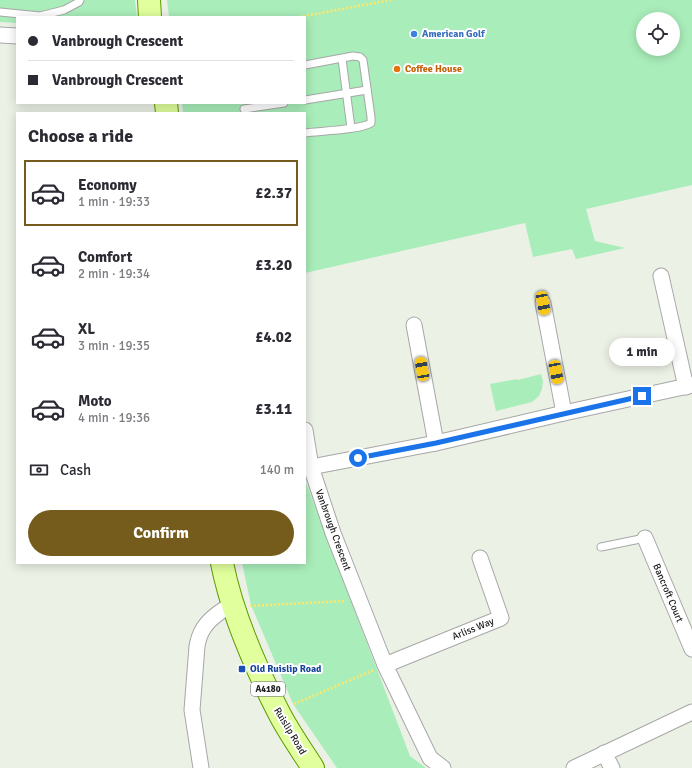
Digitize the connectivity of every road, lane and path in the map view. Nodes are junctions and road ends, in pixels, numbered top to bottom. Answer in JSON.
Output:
{"nodes":[{"id":1,"x":80,"y":0,"type":"edge"},
{"id":2,"x":149,"y":0,"type":"edge"},
{"id":3,"x":391,"y":0,"type":"edge"},
{"id":4,"x":0,"y":12,"type":"edge"},
{"id":5,"x":150,"y":16,"type":"edge"},
{"id":6,"x":304,"y":16,"type":"edge"},
{"id":7,"x":0,"y":35,"type":"edge"},
{"id":8,"x":16,"y":36,"type":"edge"},
{"id":9,"x":342,"y":59,"type":"junction"},
{"id":10,"x":306,"y":65,"type":"edge"},
{"id":11,"x":367,"y":90,"type":"junction"},
{"id":12,"x":346,"y":93,"type":"junction"},
{"id":13,"x":306,"y":100,"type":"edge"},
{"id":14,"x":276,"y":104,"type":"edge"},
{"id":15,"x":244,"y":108,"type":"edge"},
{"id":16,"x":351,"y":128,"type":"junction"},
{"id":17,"x":306,"y":133,"type":"edge"},
{"id":18,"x":661,"y":276,"type":"dead end"},
{"id":19,"x":543,"y":303,"type":"dead end"},
{"id":20,"x":414,"y":325,"type":"dead end"},
{"id":21,"x":689,"y":386,"type":"edge"},
{"id":22,"x":564,"y":413,"type":"junction"},
{"id":23,"x":306,"y":436,"type":"edge"},
{"id":24,"x":436,"y":443,"type":"junction"},
{"id":25,"x":311,"y":467,"type":"junction"},
{"id":26,"x":645,"y":538,"type":"joint"},
{"id":27,"x":601,"y":547,"type":"dead end"},
{"id":28,"x":480,"y":558,"type":"dead end"},
{"id":29,"x":222,"y":564,"type":"edge"},
{"id":30,"x":359,"y":600,"type":"junction"},
{"id":31,"x":240,"y":602,"type":"junction"},
{"id":32,"x":692,"y":649,"type":"edge"},
{"id":33,"x":385,"y":666,"type":"junction"},
{"id":34,"x":291,"y":705,"type":"dead end"},
{"id":35,"x":692,"y":712,"type":"edge"},
{"id":36,"x":604,"y":754,"type":"junction"},
{"id":37,"x":201,"y":768,"type":"edge"},
{"id":38,"x":313,"y":768,"type":"edge"},
{"id":39,"x":443,"y":768,"type":"edge"},
{"id":40,"x":574,"y":768,"type":"edge"},
{"id":41,"x":612,"y":768,"type":"edge"}],
"edges":[{"from":1,"to":4,"type":"lane"},
{"from":2,"to":5,"type":"main road"},
{"from":3,"to":6,"type":"path"},
{"from":7,"to":8,"type":"street"},
{"from":9,"to":10,"type":"lane"},
{"from":9,"to":11,"type":"lane"},
{"from":9,"to":12,"type":"lane"},
{"from":11,"to":12,"type":"lane"},
{"from":11,"to":16,"type":"lane"},
{"from":12,"to":13,"type":"lane"},
{"from":12,"to":16,"type":"lane"},
{"from":14,"to":15,"type":"lane"},
{"from":16,"to":17,"type":"lane"},
{"from":18,"to":21,"type":"street"},
{"from":19,"to":22,"type":"street"},
{"from":20,"to":24,"type":"street"},
{"from":21,"to":22,"type":"street"},
{"from":22,"to":24,"type":"street"},
{"from":23,"to":25,"type":"street","name":"Vanbrough Crescent"},
{"from":24,"to":25,"type":"street"},
{"from":25,"to":30,"type":"street","name":"Vanbrough Crescent"},
{"from":26,"to":27,"type":"lane"},
{"from":26,"to":32,"type":"street","name":"Bancroft Court"},
{"from":28,"to":33,"type":"street","name":"Arliss Way"},
{"from":29,"to":31,"type":"main road","number":"A4180"},
{"from":30,"to":31,"type":"path"},
{"from":30,"to":33,"type":"street","name":"Vanbrough Crescent"},
{"from":31,"to":37,"type":"street"},
{"from":31,"to":38,"type":"main road","name":"Ruislip Road","number":"A4180"},
{"from":33,"to":34,"type":"path"},
{"from":33,"to":39,"type":"street","name":"Vanbrough Crescent"},
{"from":35,"to":36,"type":"street"},
{"from":36,"to":40,"type":"street"},
{"from":36,"to":41,"type":"street"}]}
